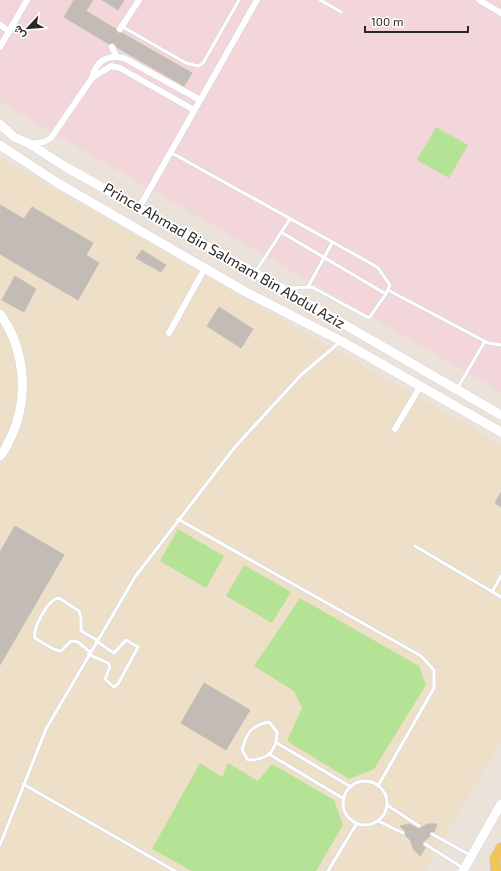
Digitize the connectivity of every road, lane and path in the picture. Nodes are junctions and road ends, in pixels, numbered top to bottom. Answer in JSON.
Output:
{"nodes":[{"id":1,"x":27,"y":0,"type":"edge"},
{"id":2,"x":139,"y":0,"type":"edge"},
{"id":3,"x":239,"y":0,"type":"edge"},
{"id":4,"x":257,"y":0,"type":"edge"},
{"id":5,"x":320,"y":0,"type":"edge"},
{"id":6,"x":479,"y":0,"type":"edge"},
{"id":7,"x":341,"y":12,"type":"dead end"},
{"id":8,"x":501,"y":13,"type":"edge"},
{"id":9,"x":0,"y":25,"type":"edge"},
{"id":10,"x":121,"y":28,"type":"joint"},
{"id":11,"x":9,"y":31,"type":"junction"},
{"id":12,"x":0,"y":47,"type":"edge"},
{"id":13,"x":112,"y":47,"type":"dead end"},
{"id":14,"x":116,"y":56,"type":"junction"},
{"id":15,"x":92,"y":78,"type":"junction"},
{"id":16,"x":200,"y":100,"type":"junction"},
{"id":17,"x":194,"y":110,"type":"junction"},
{"id":18,"x":0,"y":124,"type":"edge"},
{"id":19,"x":30,"y":144,"type":"junction"},
{"id":20,"x":0,"y":146,"type":"edge"},
{"id":21,"x":170,"y":152,"type":"junction"},
{"id":22,"x":139,"y":208,"type":"junction"},
{"id":23,"x":290,"y":219,"type":"junction"},
{"id":24,"x":281,"y":232,"type":"junction"},
{"id":25,"x":332,"y":243,"type":"junction"},
{"id":26,"x":324,"y":257,"type":"junction"},
{"id":27,"x":205,"y":268,"type":"junction"},
{"id":28,"x":255,"y":273,"type":"junction"},
{"id":29,"x":308,"y":287,"type":"junction"},
{"id":30,"x":280,"y":288,"type":"junction"},
{"id":31,"x":387,"y":292,"type":"junction"},
{"id":32,"x":0,"y":314,"type":"edge"},
{"id":33,"x":168,"y":333,"type":"dead end"},
{"id":34,"x":341,"y":341,"type":"junction"},
{"id":35,"x":485,"y":341,"type":"junction"},
{"id":36,"x":501,"y":345,"type":"edge"},
{"id":37,"x":421,"y":385,"type":"junction"},
{"id":38,"x":457,"y":389,"type":"junction"},
{"id":39,"x":449,"y":402,"type":"junction"},
{"id":40,"x":501,"y":415,"type":"edge"},
{"id":41,"x":395,"y":429,"type":"dead end"},
{"id":42,"x":501,"y":432,"type":"edge"},
{"id":43,"x":0,"y":456,"type":"edge"},
{"id":44,"x":178,"y":519,"type":"junction"},
{"id":45,"x":415,"y":546,"type":"dead end"},
{"id":46,"x":501,"y":576,"type":"edge"},
{"id":47,"x":492,"y":592,"type":"junction"},
{"id":48,"x":501,"y":597,"type":"edge"},
{"id":49,"x":97,"y":640,"type":"junction"},
{"id":50,"x":89,"y":653,"type":"junction"},
{"id":51,"x":277,"y":743,"type":"junction"},
{"id":52,"x":269,"y":754,"type":"junction"},
{"id":53,"x":23,"y":784,"type":"junction"},
{"id":54,"x":378,"y":786,"type":"junction"},
{"id":55,"x":351,"y":787,"type":"junction"},
{"id":56,"x":344,"y":799,"type":"junction"},
{"id":57,"x":501,"y":804,"type":"edge"},
{"id":58,"x":387,"y":805,"type":"junction"},
{"id":59,"x":378,"y":821,"type":"junction"},
{"id":60,"x":357,"y":823,"type":"junction"},
{"id":61,"x":419,"y":826,"type":"dead end"},
{"id":62,"x":403,"y":833,"type":"dead end"},
{"id":63,"x":432,"y":834,"type":"dead end"},
{"id":64,"x":425,"y":844,"type":"dead end"},
{"id":65,"x":0,"y":845,"type":"edge"},
{"id":66,"x":501,"y":848,"type":"edge"},
{"id":67,"x":471,"y":856,"type":"junction"},
{"id":68,"x":463,"y":870,"type":"edge"},
{"id":69,"x":175,"y":871,"type":"edge"},
{"id":70,"x":328,"y":871,"type":"edge"},
{"id":71,"x":496,"y":871,"type":"edge"}],
"edges":[{"from":1,"to":11,"type":"street"},
{"from":2,"to":10,"type":"street"},
{"from":3,"to":10,"type":"lane"},
{"from":4,"to":16,"type":"street"},
{"from":5,"to":7,"type":"lane"},
{"from":6,"to":8,"type":"street"},
{"from":9,"to":11,"type":"street"},
{"from":11,"to":12,"type":"street"},
{"from":13,"to":14,"type":"street"},
{"from":14,"to":15,"type":"street"},
{"from":14,"to":16,"type":"street"},
{"from":15,"to":17,"type":"street"},
{"from":15,"to":19,"type":"street"},
{"from":16,"to":17,"type":"street"},
{"from":17,"to":21,"type":"street"},
{"from":18,"to":19,"type":"main road","name":"Prince Ahmad Bin Salmam Bin Abdul Aziz"},
{"from":19,"to":22,"type":"main road","name":"Prince Ahmad Bin Salmam Bin Abdul Aziz"},
{"from":20,"to":27,"type":"main road","name":"Prince Ahmad Bin Salmam Bin Abdul Aziz"},
{"from":21,"to":22,"type":"street"},
{"from":21,"to":23,"type":"lane"},
{"from":22,"to":28,"type":"main road","name":"Prince Ahmad Bin Salmam Bin Abdul Aziz"},
{"from":23,"to":24,"type":"lane"},
{"from":23,"to":25,"type":"lane"},
{"from":24,"to":26,"type":"lane"},
{"from":24,"to":28,"type":"lane"},
{"from":25,"to":26,"type":"lane"},
{"from":25,"to":31,"type":"lane"},
{"from":26,"to":29,"type":"lane"},
{"from":26,"to":31,"type":"lane"},
{"from":27,"to":33,"type":"street"},
{"from":27,"to":34,"type":"main road","name":"Prince Ahmad Bin Salmam Bin Abdul Aziz"},
{"from":28,"to":30,"type":"main road","name":"Prince Ahmad Bin Salmam Bin Abdul Aziz"},
{"from":29,"to":30,"type":"lane"},
{"from":29,"to":31,"type":"lane"},
{"from":30,"to":38,"type":"main road","name":"Prince Ahmad Bin Salmam Bin Abdul Aziz"},
{"from":31,"to":35,"type":"lane"},
{"from":32,"to":43,"type":"main road"},
{"from":34,"to":37,"type":"main road","name":"Prince Ahmad Bin Salmam Bin Abdul Aziz"},
{"from":34,"to":44,"type":"lane"},
{"from":35,"to":36,"type":"lane"},
{"from":35,"to":38,"type":"lane"},
{"from":37,"to":39,"type":"main road","name":"Prince Ahmad Bin Salmam Bin Abdul Aziz"},
{"from":37,"to":41,"type":"street"},
{"from":38,"to":39,"type":"main road"},
{"from":38,"to":40,"type":"main road","name":"Prince Ahmad Bin Salmam Bin Abdul Aziz"},
{"from":39,"to":42,"type":"main road","name":"Prince Ahmad Bin Salmam Bin Abdul Aziz"},
{"from":44,"to":49,"type":"lane"},
{"from":44,"to":54,"type":"lane"},
{"from":45,"to":47,"type":"lane"},
{"from":46,"to":47,"type":"lane"},
{"from":47,"to":48,"type":"lane"},
{"from":49,"to":50,"type":"lane"},
{"from":49,"to":50,"type":"lane"},
{"from":49,"to":50,"type":"lane"},
{"from":50,"to":53,"type":"lane"},
{"from":51,"to":52,"type":"lane"},
{"from":51,"to":52,"type":"lane"},
{"from":51,"to":55,"type":"lane"},
{"from":52,"to":56,"type":"lane"},
{"from":53,"to":65,"type":"lane"},
{"from":53,"to":69,"type":"lane"},
{"from":54,"to":55,"type":"lane"},
{"from":54,"to":58,"type":"lane"},
{"from":55,"to":56,"type":"lane"},
{"from":56,"to":60,"type":"lane"},
{"from":57,"to":67,"type":"main road"},
{"from":58,"to":59,"type":"lane"},
{"from":58,"to":61,"type":"lane"},
{"from":59,"to":60,"type":"lane"},
{"from":59,"to":62,"type":"lane"},
{"from":60,"to":70,"type":"lane"},
{"from":63,"to":67,"type":"lane"},
{"from":64,"to":68,"type":"lane"},
{"from":66,"to":71,"type":"main road"},
{"from":67,"to":68,"type":"main road"}]}
